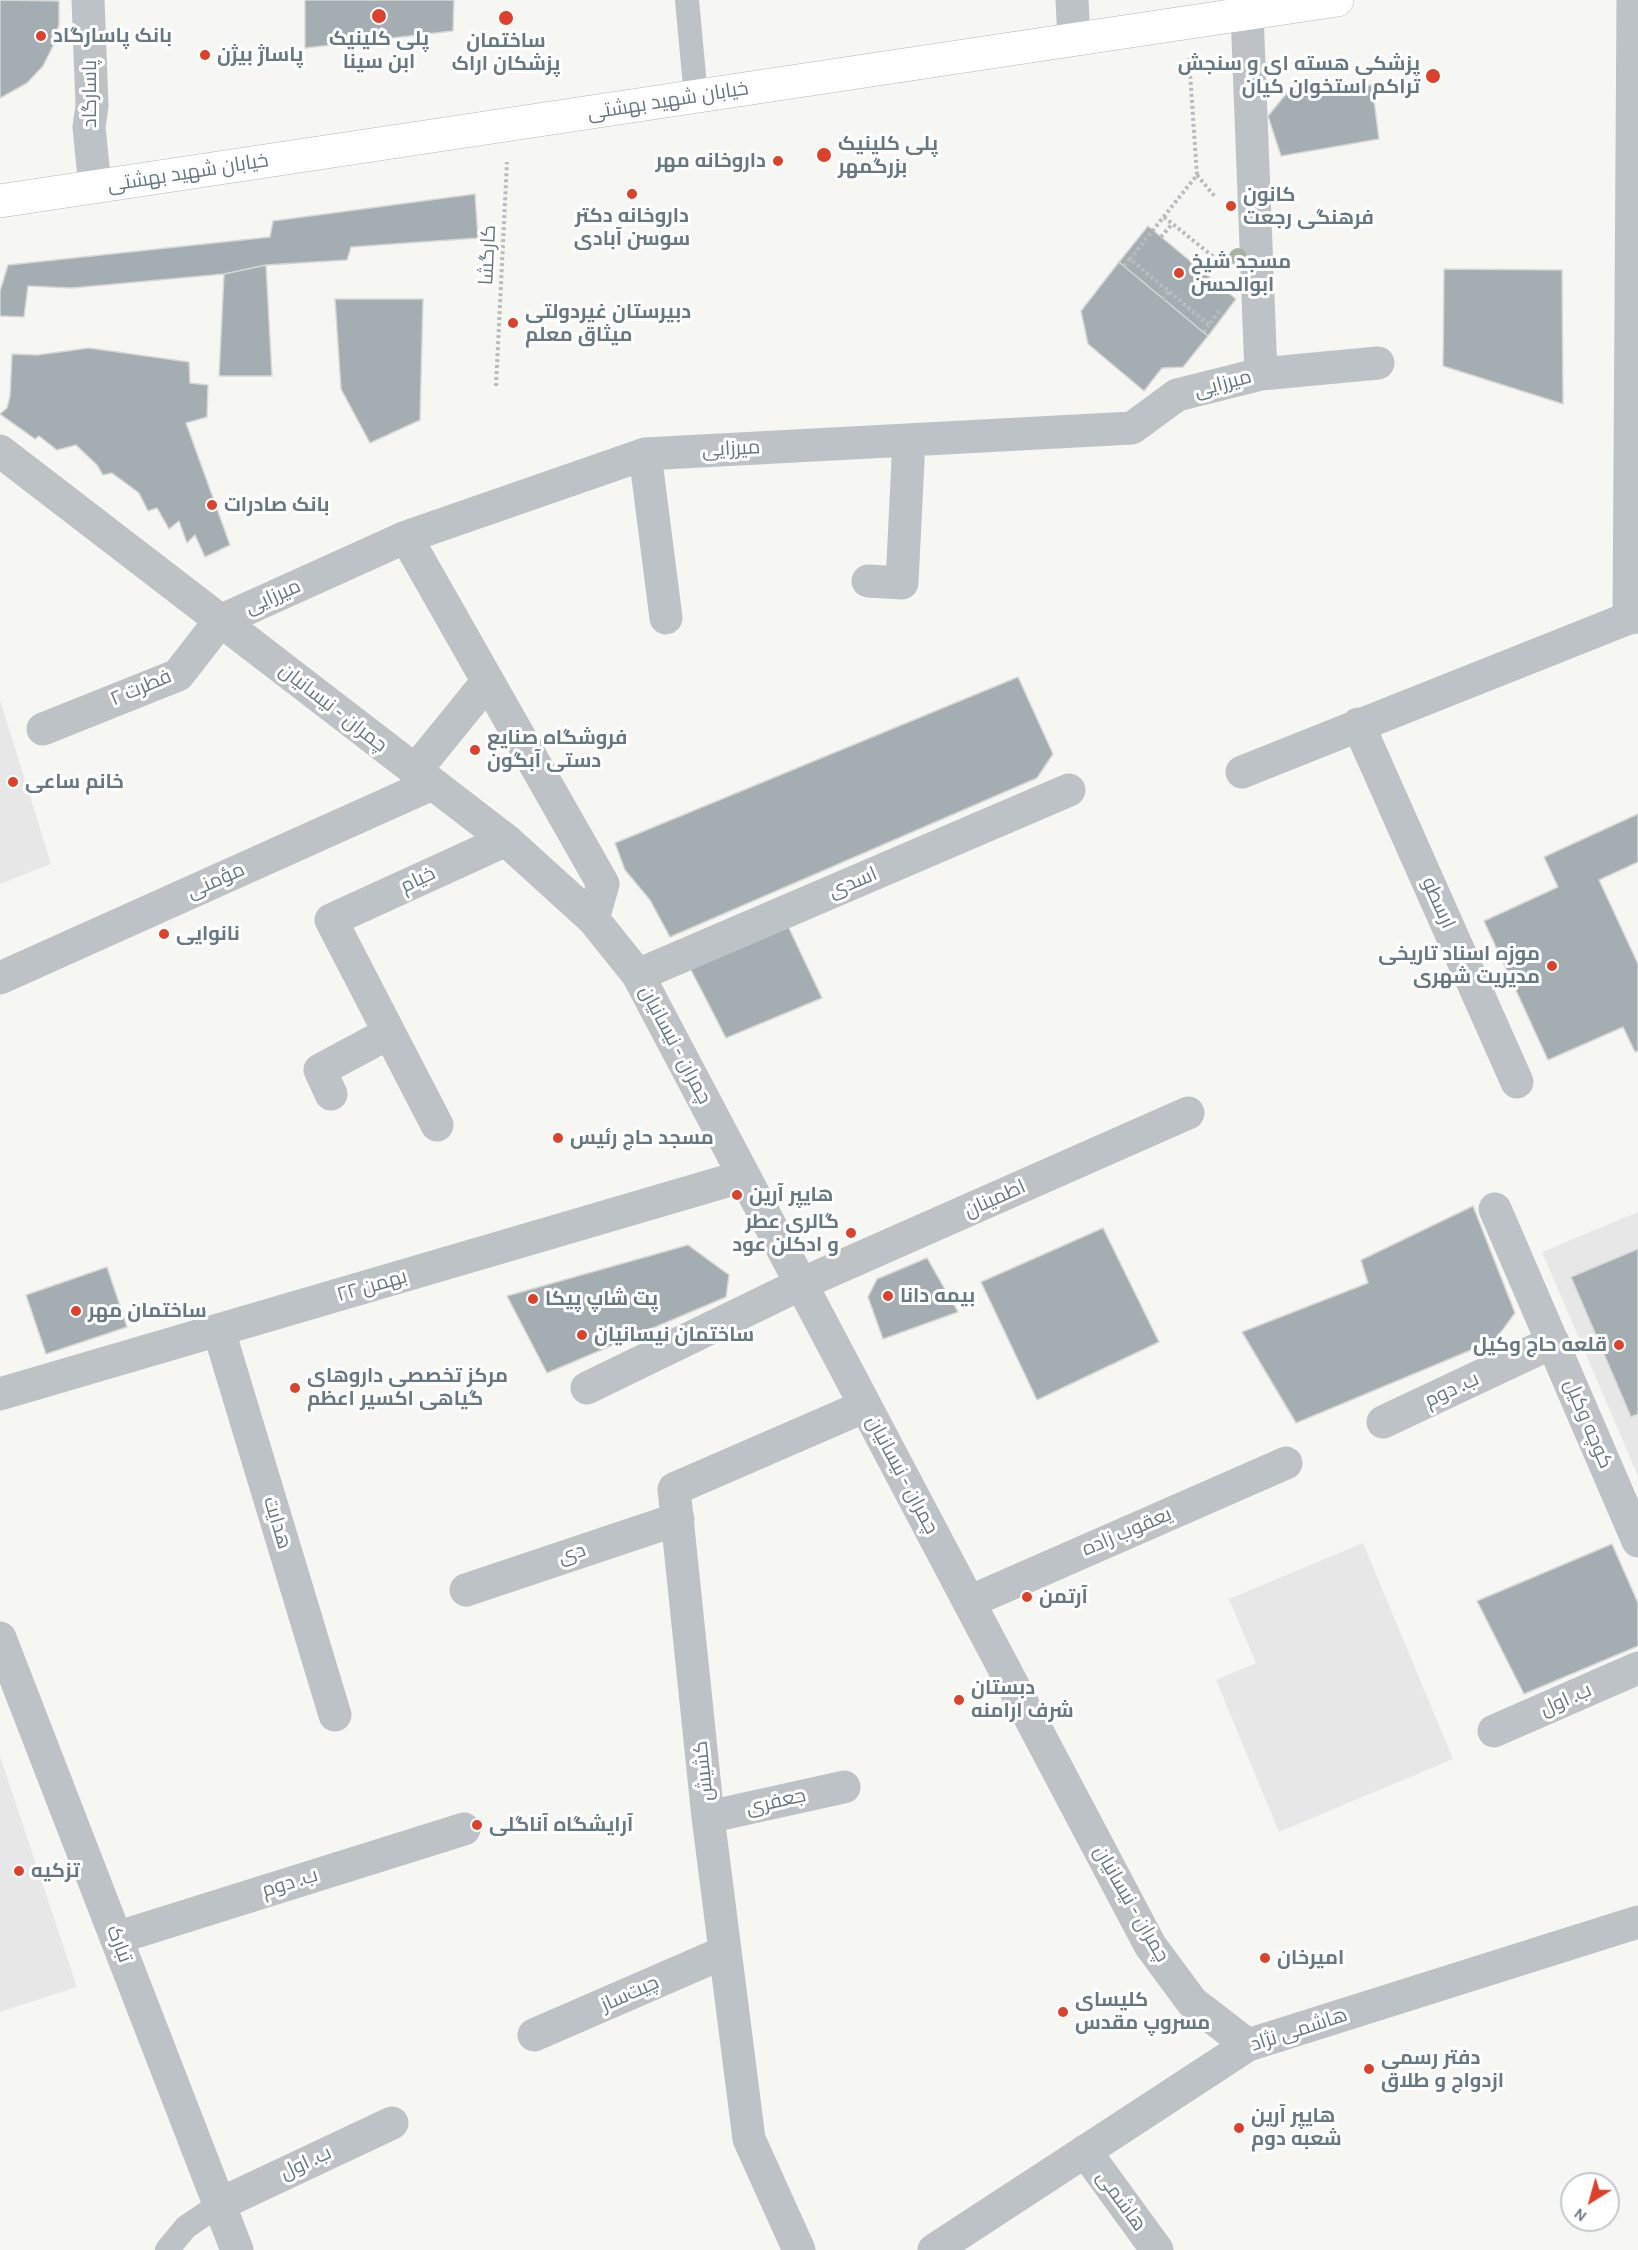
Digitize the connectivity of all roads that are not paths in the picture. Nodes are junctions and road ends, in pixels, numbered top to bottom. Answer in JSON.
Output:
{"nodes":[{"id":1,"x":88,"y":0,"type":"edge"},
{"id":2,"x":687,"y":0,"type":"edge"},
{"id":3,"x":1072,"y":0,"type":"edge"},
{"id":4,"x":1336,"y":0,"type":"edge"},
{"id":5,"x":1632,"y":0,"type":"edge"},
{"id":6,"x":1247,"y":13,"type":"junction"},
{"id":7,"x":1074,"y":39,"type":"junction"},
{"id":8,"x":696,"y":97,"type":"junction"},
{"id":9,"x":95,"y":187,"type":"junction"},
{"id":10,"x":0,"y":201,"type":"edge"},
{"id":11,"x":1378,"y":363,"type":"dead end"},
{"id":12,"x":1261,"y":374,"type":"junction"},
{"id":13,"x":909,"y":440,"type":"junction"},
{"id":14,"x":0,"y":451,"type":"edge"},
{"id":15,"x":645,"y":454,"type":"junction"},
{"id":16,"x":406,"y":537,"type":"junction"},
{"id":17,"x":868,"y":581,"type":"dead end"},
{"id":18,"x":1634,"y":617,"type":"edge"},
{"id":19,"x":666,"y":618,"type":"dead end"},
{"id":20,"x":220,"y":621,"type":"junction"},
{"id":21,"x":488,"y":681,"type":"junction"},
{"id":22,"x":1358,"y":724,"type":"junction"},
{"id":23,"x":43,"y":729,"type":"dead end"},
{"id":24,"x":1242,"y":772,"type":"dead end"},
{"id":25,"x":424,"y":777,"type":"junction"},
{"id":26,"x":1069,"y":790,"type":"dead end"},
{"id":27,"x":506,"y":840,"type":"junction"},
{"id":28,"x":593,"y":919,"type":"junction"},
{"id":29,"x":638,"y":975,"type":"junction"},
{"id":30,"x":0,"y":978,"type":"edge"},
{"id":31,"x":389,"y":1033,"type":"junction"},
{"id":32,"x":1517,"y":1082,"type":"dead end"},
{"id":33,"x":331,"y":1094,"type":"dead end"},
{"id":34,"x":1188,"y":1113,"type":"dead end"},
{"id":35,"x":437,"y":1125,"type":"dead end"},
{"id":36,"x":744,"y":1176,"type":"junction"},
{"id":37,"x":1495,"y":1209,"type":"dead end"},
{"id":38,"x":801,"y":1284,"type":"junction"},
{"id":39,"x":219,"y":1330,"type":"junction"},
{"id":40,"x":1553,"y":1342,"type":"junction"},
{"id":41,"x":586,"y":1388,"type":"dead end"},
{"id":42,"x":0,"y":1394,"type":"edge"},
{"id":43,"x":865,"y":1406,"type":"junction"},
{"id":44,"x":1383,"y":1422,"type":"dead end"},
{"id":45,"x":1286,"y":1463,"type":"dead end"},
{"id":46,"x":678,"y":1519,"type":"junction"},
{"id":47,"x":1638,"y":1541,"type":"edge"},
{"id":48,"x":466,"y":1590,"type":"dead end"},
{"id":49,"x":969,"y":1602,"type":"junction"},
{"id":50,"x":0,"y":1638,"type":"edge"},
{"id":51,"x":1638,"y":1668,"type":"edge"},
{"id":52,"x":335,"y":1715,"type":"dead end"},
{"id":53,"x":1494,"y":1731,"type":"dead end"},
{"id":54,"x":844,"y":1787,"type":"dead end"},
{"id":55,"x":708,"y":1817,"type":"junction"},
{"id":56,"x":464,"y":1829,"type":"dead end"},
{"id":57,"x":1638,"y":1922,"type":"edge"},
{"id":58,"x":116,"y":1938,"type":"junction"},
{"id":59,"x":725,"y":1952,"type":"junction"},
{"id":60,"x":534,"y":2035,"type":"dead end"},
{"id":61,"x":1248,"y":2045,"type":"junction"},
{"id":62,"x":392,"y":2123,"type":"dead end"},
{"id":63,"x":1085,"y":2151,"type":"junction"},
{"id":64,"x":220,"y":2204,"type":"junction"},
{"id":65,"x":167,"y":2250,"type":"edge"},
{"id":66,"x":237,"y":2250,"type":"edge"},
{"id":67,"x":799,"y":2250,"type":"edge"},
{"id":68,"x":934,"y":2250,"type":"edge"},
{"id":69,"x":1157,"y":2250,"type":"edge"}],
"edges":[{"from":1,"to":9,"type":"street","name":"پاسارگاد"},
{"from":2,"to":8,"type":"lane"},
{"from":3,"to":7,"type":"street"},
{"from":4,"to":6,"type":"main road","name":"خیابان شهید بهشتی"},
{"from":5,"to":18,"type":"street"},
{"from":6,"to":7,"type":"main road","name":"خیابان شهید بهشتی"},
{"from":6,"to":12,"type":"street","name":"میرزایی"},
{"from":7,"to":8,"type":"main road","name":"خیابان شهید بهشتی"},
{"from":8,"to":9,"type":"main road","name":"خیابان شهید بهشتی"},
{"from":9,"to":10,"type":"main road","name":"خیابان شهید بهشتی"},
{"from":11,"to":12,"type":"street","name":"میرزایی"},
{"from":12,"to":13,"type":"street","name":"میرزایی"},
{"from":13,"to":15,"type":"street","name":"میرزایی"},
{"from":13,"to":17,"type":"street"},
{"from":14,"to":20,"type":"street","name":"چمران - نیسانیان"},
{"from":15,"to":16,"type":"street","name":"میرزایی"},
{"from":15,"to":19,"type":"street"},
{"from":16,"to":20,"type":"street","name":"میرزایی"},
{"from":16,"to":21,"type":"street"},
{"from":18,"to":22,"type":"street"},
{"from":20,"to":23,"type":"street","name":"فطرت ۲"},
{"from":20,"to":25,"type":"street","name":"چمران - نیسانیان"},
{"from":21,"to":25,"type":"street"},
{"from":21,"to":28,"type":"street"},
{"from":22,"to":24,"type":"street"},
{"from":22,"to":32,"type":"street","name":"ارسطو"},
{"from":25,"to":27,"type":"street","name":"چمران - نیسانیان"},
{"from":25,"to":30,"type":"street","name":"مؤمنی"},
{"from":26,"to":29,"type":"street","name":"اسدی"},
{"from":27,"to":28,"type":"street","name":"چمران - نیسانیان"},
{"from":27,"to":31,"type":"street","name":"خیام"},
{"from":28,"to":29,"type":"street","name":"چمران - نیسانیان"},
{"from":29,"to":36,"type":"street","name":"چمران - نیسانیان"},
{"from":31,"to":33,"type":"street"},
{"from":31,"to":35,"type":"street"},
{"from":34,"to":38,"type":"street","name":"اطمینان"},
{"from":36,"to":38,"type":"street","name":"چمران - نیسانیان"},
{"from":36,"to":39,"type":"street","name":"۲۲ بهمن"},
{"from":37,"to":40,"type":"street","name":"کوچه وکیل"},
{"from":38,"to":41,"type":"street","name":"اطمینان"},
{"from":38,"to":43,"type":"street","name":"چمران - نیسانیان"},
{"from":39,"to":42,"type":"street","name":"۲۲ بهمن"},
{"from":39,"to":52,"type":"street","name":"هدایت"},
{"from":40,"to":44,"type":"street","name":"ب. دوم"},
{"from":40,"to":47,"type":"street","name":"کوچه وکیل"},
{"from":43,"to":46,"type":"street","name":"کشیش"},
{"from":43,"to":49,"type":"street","name":"چمران - نیسانیان"},
{"from":45,"to":49,"type":"street","name":"یعقوب زاده"},
{"from":46,"to":48,"type":"street","name":"دی"},
{"from":46,"to":55,"type":"street","name":"کشیش"},
{"from":49,"to":61,"type":"street","name":"چمران - نیسانیان"},
{"from":50,"to":58,"type":"street","name":"تبارک"},
{"from":51,"to":53,"type":"street","name":"ب. اول"},
{"from":54,"to":55,"type":"street","name":"جعفری"},
{"from":55,"to":59,"type":"street","name":"کشیش"},
{"from":56,"to":58,"type":"street","name":"ب. دوم"},
{"from":57,"to":61,"type":"street","name":"هاشمی نژاد"},
{"from":58,"to":64,"type":"street","name":"تبارک"},
{"from":59,"to":60,"type":"street","name":"چیت‌ساز"},
{"from":59,"to":67,"type":"street","name":"کشیش"},
{"from":61,"to":63,"type":"street","name":"هاشمی نژاد"},
{"from":62,"to":64,"type":"street","name":"ب. اول"},
{"from":63,"to":68,"type":"street","name":"هاشمی نژاد"},
{"from":63,"to":69,"type":"street","name":"هاشمی"},
{"from":64,"to":65,"type":"lane"},
{"from":64,"to":66,"type":"street","name":"تبارک"}]}
